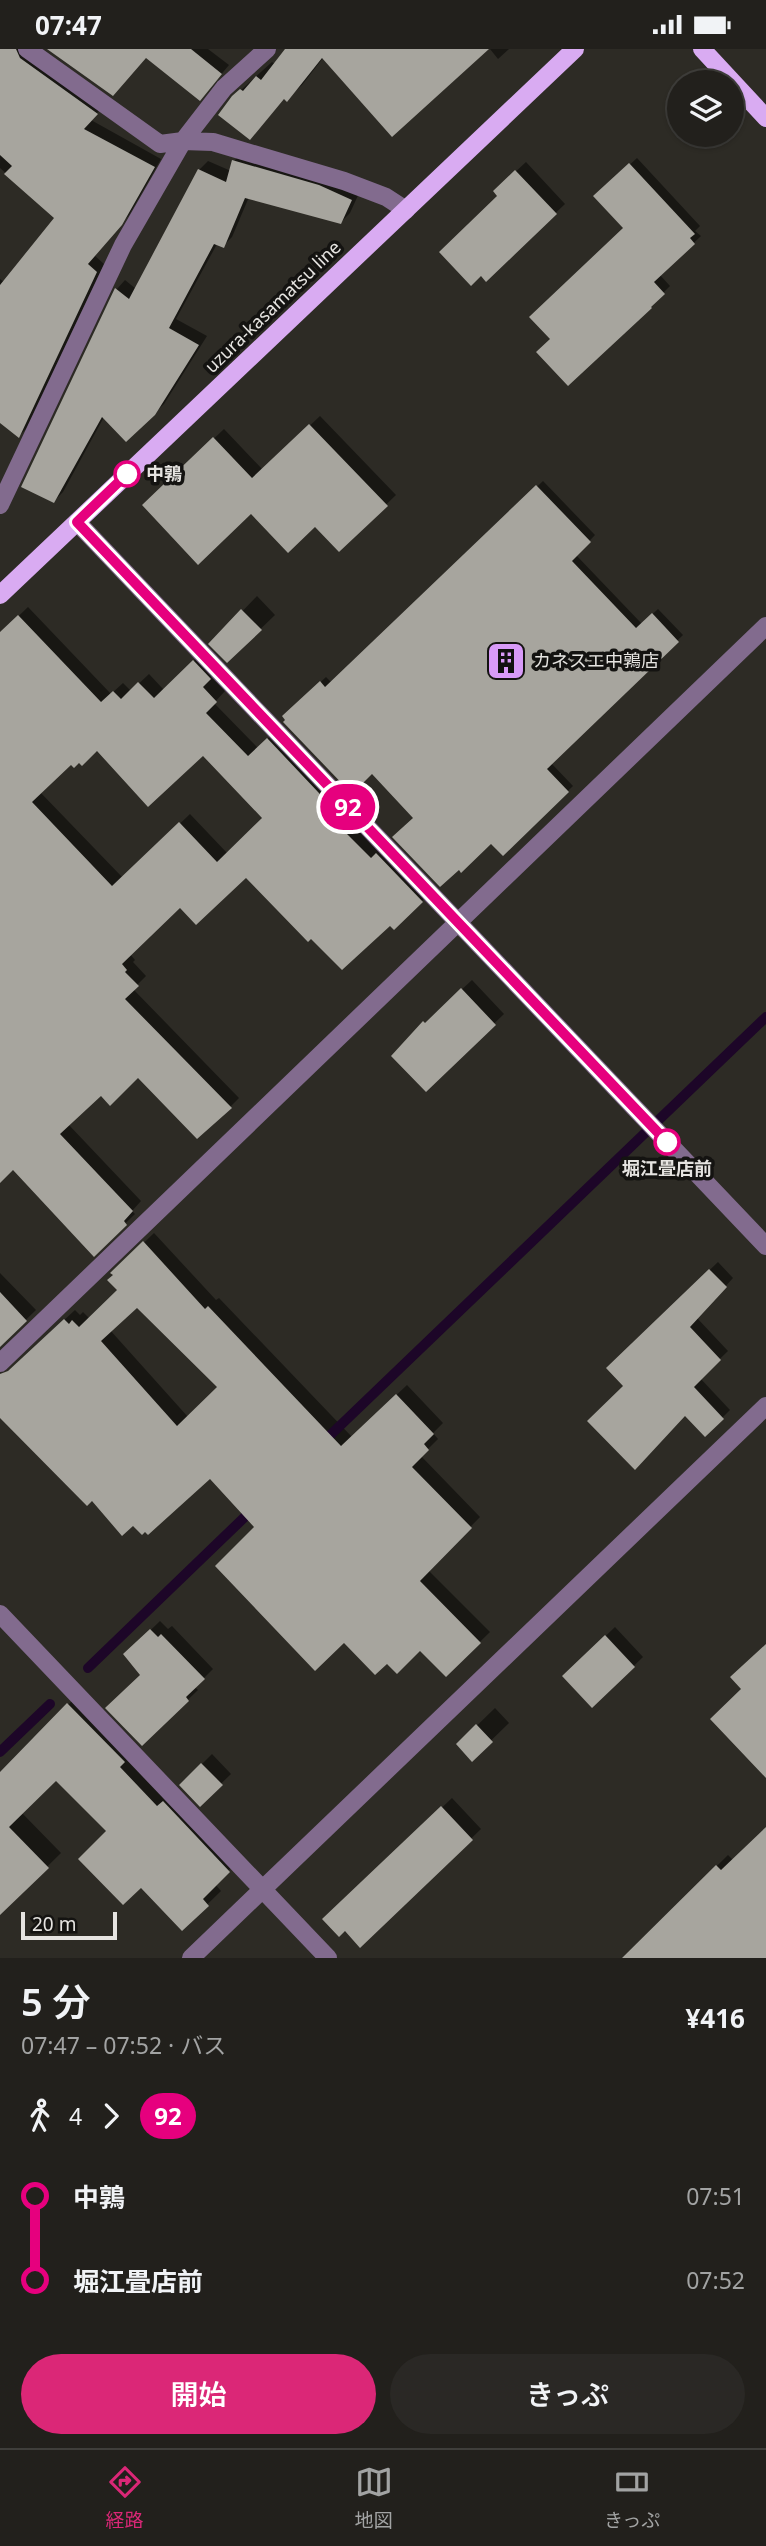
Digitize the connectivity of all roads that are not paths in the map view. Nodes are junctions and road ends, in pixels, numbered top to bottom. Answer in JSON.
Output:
{"nodes":[{"id":1,"x":27,"y":49,"type":"edge"},
{"id":2,"x":267,"y":49,"type":"edge"},
{"id":3,"x":575,"y":49,"type":"edge"},
{"id":4,"x":702,"y":49,"type":"edge"},
{"id":5,"x":766,"y":118,"type":"edge"},
{"id":6,"x":183,"y":141,"type":"junction"},
{"id":7,"x":406,"y":210,"type":"junction"},
{"id":8,"x":1,"y":497,"type":"edge"},
{"id":9,"x":77,"y":522,"type":"junction"},
{"id":10,"x":0,"y":595,"type":"edge"},
{"id":11,"x":766,"y":627,"type":"edge"},
{"id":12,"x":458,"y":923,"type":"junction"},
{"id":13,"x":766,"y":1246,"type":"edge"},
{"id":14,"x":0,"y":1363,"type":"edge"},
{"id":15,"x":766,"y":1406,"type":"edge"},
{"id":16,"x":0,"y":1614,"type":"edge"},
{"id":17,"x":262,"y":1890,"type":"junction"},
{"id":18,"x":191,"y":1958,"type":"edge"},
{"id":19,"x":328,"y":1958,"type":"edge"}],
"edges":[{"from":1,"to":6,"type":"street"},
{"from":2,"to":6,"type":"street"},
{"from":3,"to":7,"type":"main road","name":"uzura-kasamatsu line"},
{"from":4,"to":5,"type":"main road"},
{"from":6,"to":7,"type":"street"},
{"from":6,"to":8,"type":"street"},
{"from":7,"to":9,"type":"main road","name":"uzura-kasamatsu line"},
{"from":9,"to":10,"type":"main road","name":"uzura-kasamatsu line"},
{"from":9,"to":12,"type":"street"},
{"from":11,"to":12,"type":"street"},
{"from":12,"to":13,"type":"street"},
{"from":12,"to":14,"type":"street"},
{"from":15,"to":17,"type":"street"},
{"from":16,"to":17,"type":"street"},
{"from":17,"to":18,"type":"street"},
{"from":17,"to":19,"type":"street"}]}
